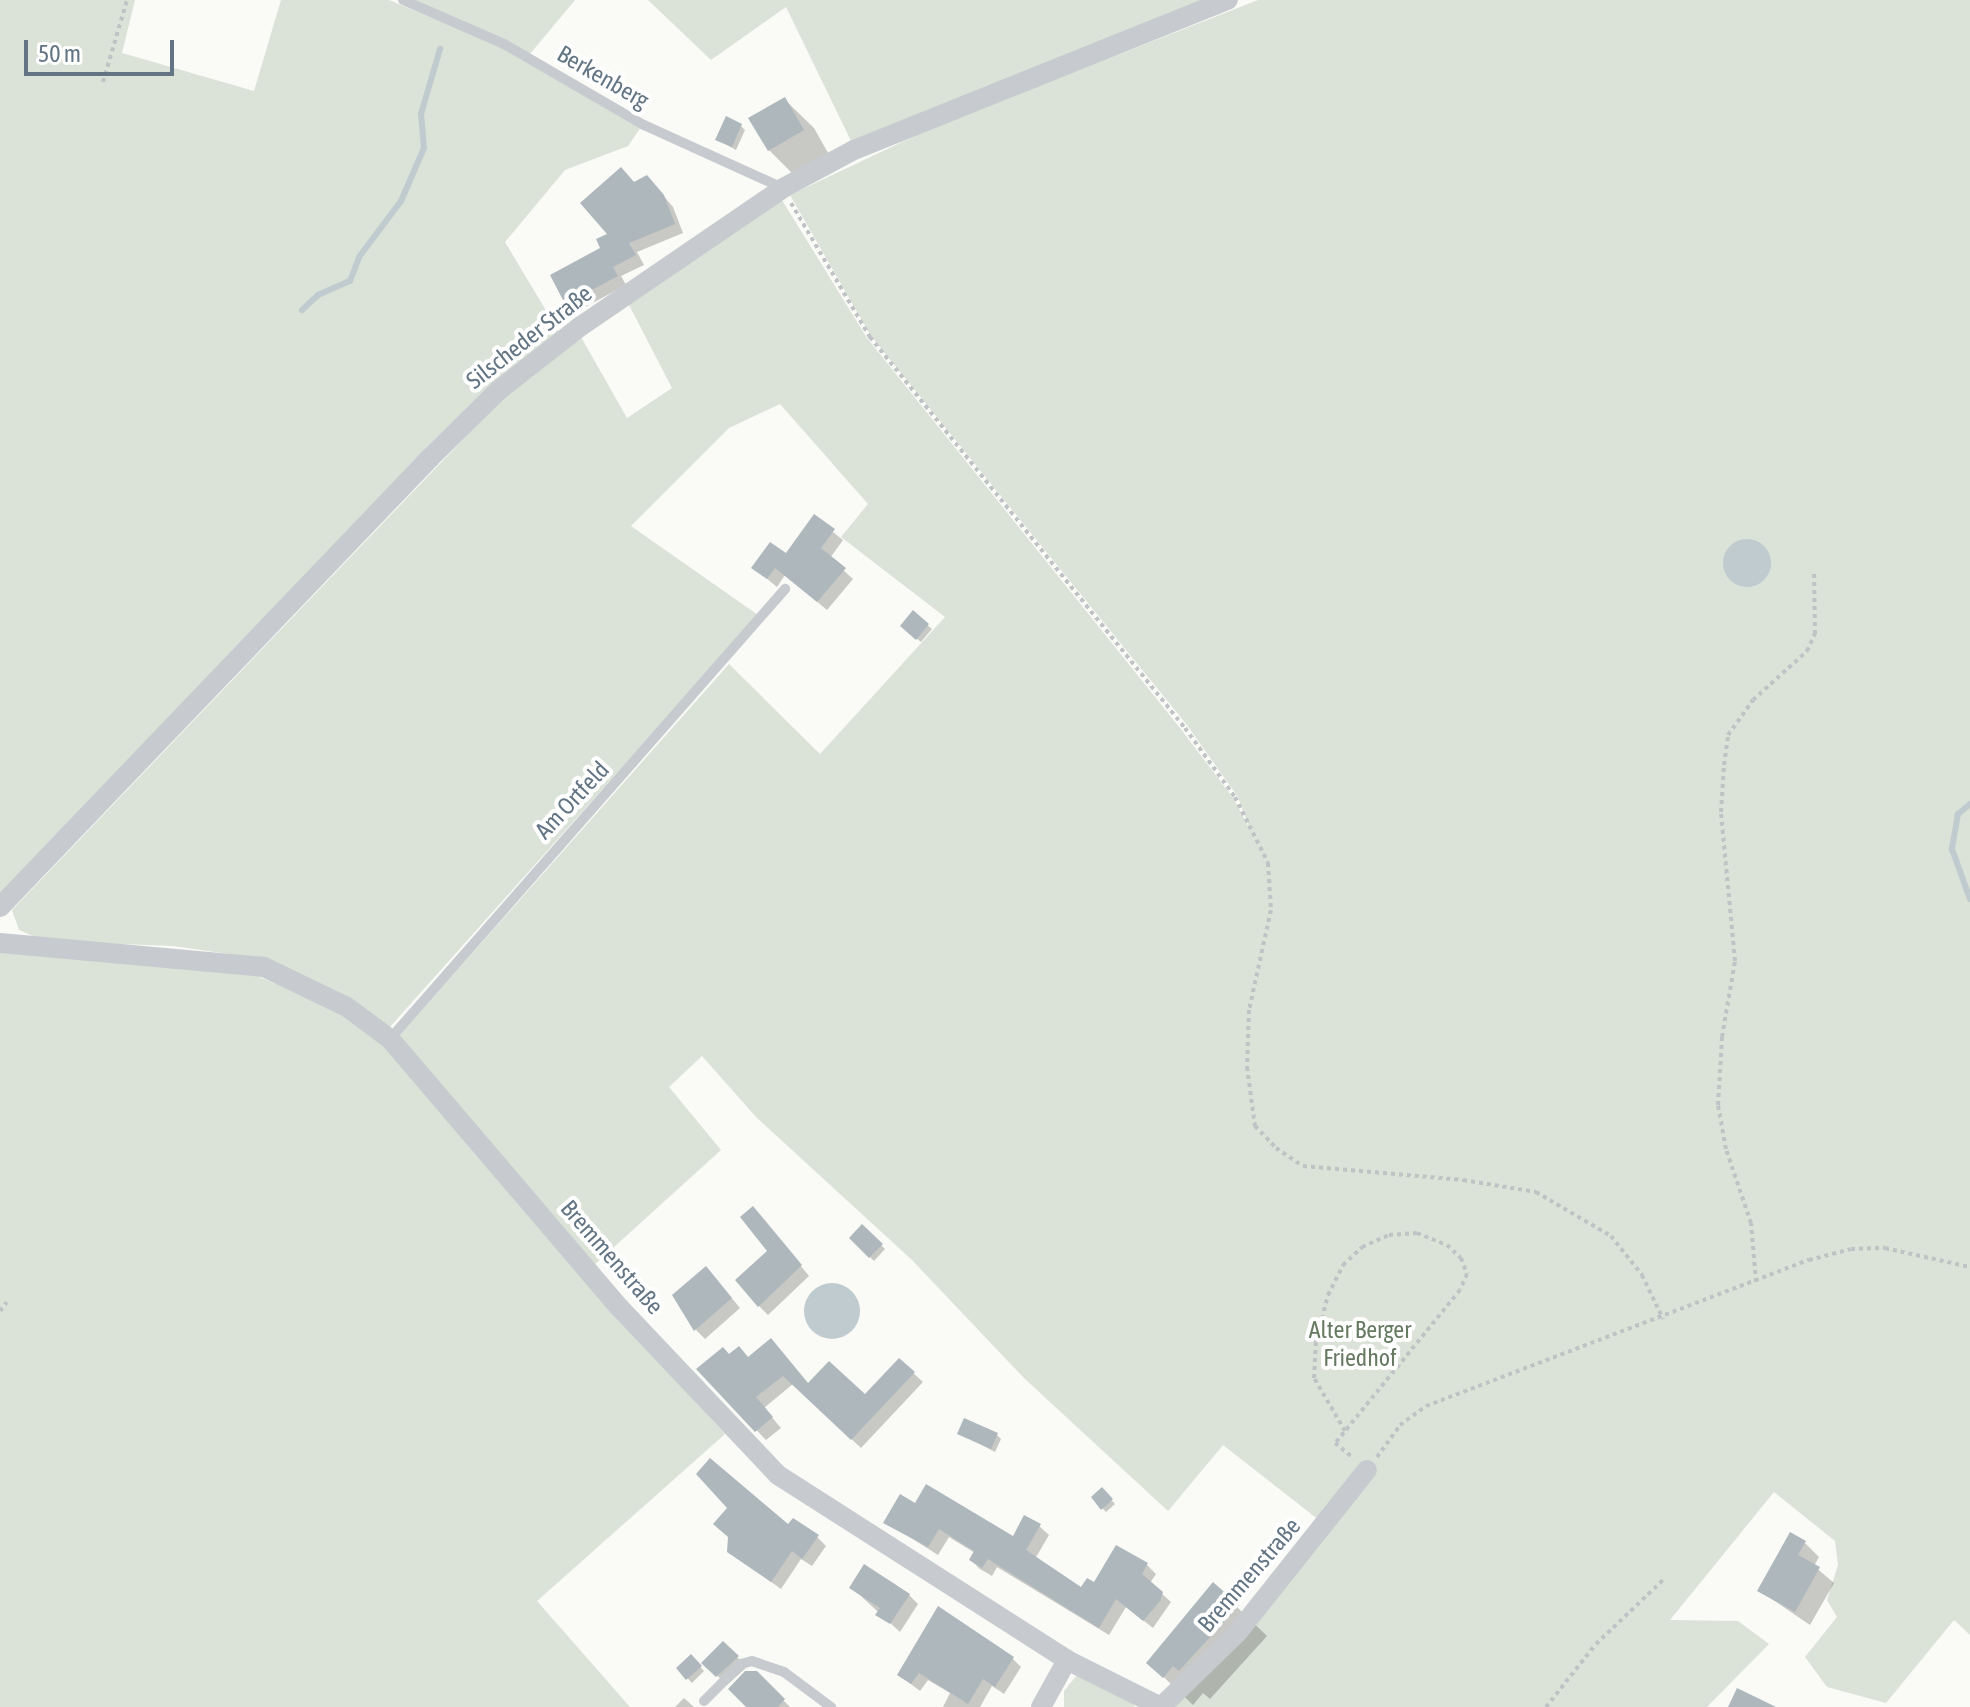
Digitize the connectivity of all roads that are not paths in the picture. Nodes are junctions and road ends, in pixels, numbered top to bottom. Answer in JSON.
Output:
{"nodes":[{"id":1,"x":403,"y":0,"type":"edge"},
{"id":2,"x":1228,"y":0,"type":"edge"},
{"id":3,"x":783,"y":188,"type":"junction"},
{"id":4,"x":785,"y":589,"type":"dead end"},
{"id":5,"x":0,"y":907,"type":"edge"},
{"id":6,"x":0,"y":943,"type":"edge"},
{"id":7,"x":390,"y":1039,"type":"junction"},
{"id":8,"x":1367,"y":1470,"type":"road end"},
{"id":9,"x":1067,"y":1660,"type":"junction"},
{"id":10,"x":704,"y":1701,"type":"dead end"},
{"id":11,"x":1141,"y":1702,"type":"edge"},
{"id":12,"x":1046,"y":1703,"type":"edge"},
{"id":13,"x":831,"y":1707,"type":"edge"},
{"id":14,"x":1161,"y":1707,"type":"edge"}],
"edges":[{"from":1,"to":3,"type":"lane","name":"Berkenberg"},
{"from":2,"to":3,"type":"street","name":"Silscheder Straße"},
{"from":3,"to":5,"type":"street","name":"Silscheder Straße"},
{"from":4,"to":7,"type":"lane","name":"Am Ortfeld"},
{"from":6,"to":7,"type":"street","name":"Bremmenstraße"},
{"from":7,"to":9,"type":"street","name":"Bremmenstraße"},
{"from":8,"to":14,"type":"street","name":"Bremmenstraße"},
{"from":9,"to":11,"type":"street","name":"Bremmenstraße"},
{"from":9,"to":12,"type":"street"},
{"from":10,"to":13,"type":"lane"},
{"from":11,"to":14,"type":"street","name":"Bremmenstraße"}]}
